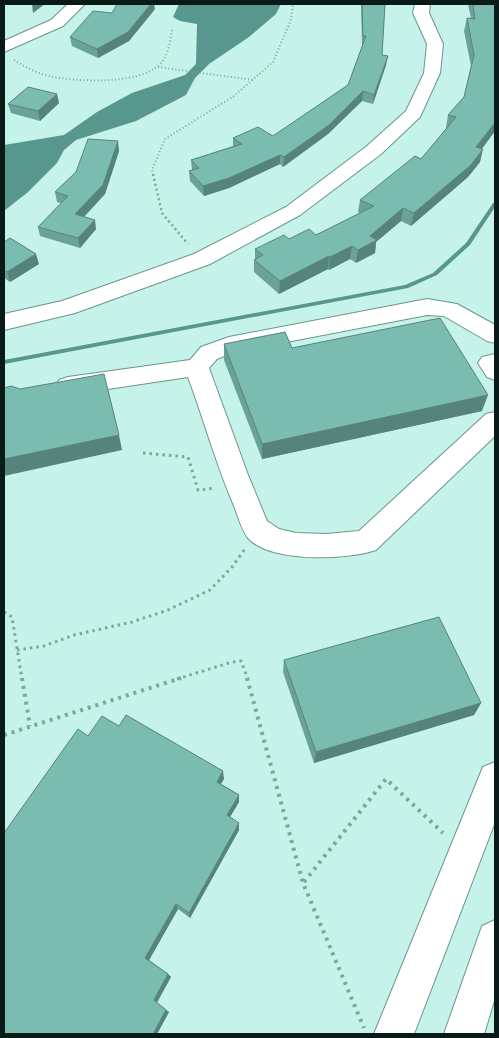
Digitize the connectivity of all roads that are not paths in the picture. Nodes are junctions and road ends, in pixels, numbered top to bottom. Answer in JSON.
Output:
{"nodes":[{"id":1,"x":77,"y":4,"type":"edge"},
{"id":2,"x":422,"y":4,"type":"edge"},
{"id":3,"x":8,"y":53,"type":"edge"},
{"id":4,"x":4,"y":322,"type":"edge"},
{"id":5,"x":495,"y":336,"type":"edge"},
{"id":6,"x":495,"y":362,"type":"edge"},
{"id":7,"x":197,"y":367,"type":"junction"},
{"id":8,"x":495,"y":371,"type":"edge"},
{"id":9,"x":44,"y":390,"type":"edge"},
{"id":10,"x":495,"y":421,"type":"edge"},
{"id":11,"x":495,"y":779,"type":"edge"},
{"id":12,"x":495,"y":939,"type":"edge"},
{"id":13,"x":394,"y":1034,"type":"edge"},
{"id":14,"x":464,"y":1034,"type":"edge"}],
"edges":[{"from":1,"to":3,"type":"street"},
{"from":2,"to":4,"type":"street"},
{"from":5,"to":7,"type":"street"},
{"from":6,"to":8,"type":"street"},
{"from":7,"to":9,"type":"street"},
{"from":7,"to":10,"type":"street"},
{"from":11,"to":13,"type":"street"},
{"from":12,"to":14,"type":"street"}]}
